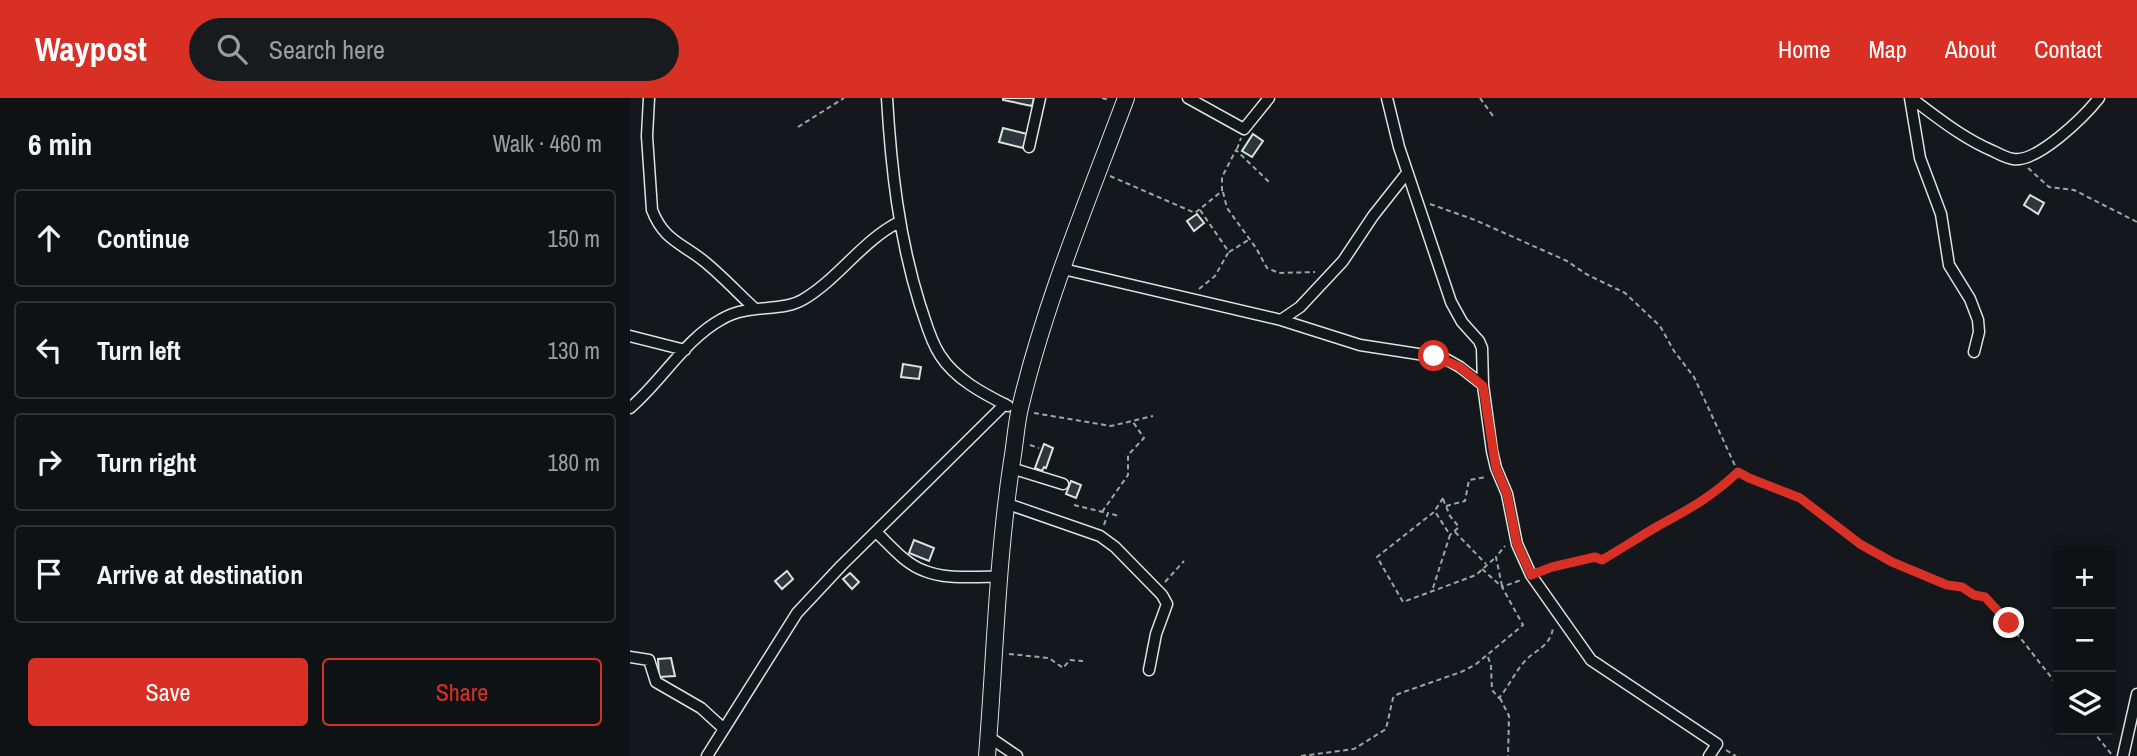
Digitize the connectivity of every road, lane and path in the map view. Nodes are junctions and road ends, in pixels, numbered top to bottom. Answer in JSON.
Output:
{"nodes":[{"id":1,"x":649,"y":98,"type":"edge"},
{"id":2,"x":844,"y":98,"type":"edge"},
{"id":3,"x":887,"y":98,"type":"edge"},
{"id":4,"x":1040,"y":98,"type":"edge"},
{"id":5,"x":1126,"y":98,"type":"edge"},
{"id":6,"x":1188,"y":98,"type":"edge"},
{"id":7,"x":1269,"y":98,"type":"edge"},
{"id":8,"x":1387,"y":98,"type":"edge"},
{"id":9,"x":1480,"y":98,"type":"edge"},
{"id":10,"x":1910,"y":98,"type":"edge"},
{"id":11,"x":2099,"y":98,"type":"edge"},
{"id":12,"x":1493,"y":116,"type":"dead end"},
{"id":13,"x":798,"y":127,"type":"dead end"},
{"id":14,"x":1029,"y":147,"type":"dead end"},
{"id":15,"x":2012,"y":159,"type":"junction"},
{"id":16,"x":1100,"y":172,"type":"junction"},
{"id":17,"x":1407,"y":173,"type":"junction"},
{"id":18,"x":1269,"y":183,"type":"dead end"},
{"id":19,"x":1222,"y":191,"type":"junction"},
{"id":20,"x":1413,"y":191,"type":"junction"},
{"id":21,"x":1200,"y":209,"type":"junction"},
{"id":22,"x":899,"y":222,"type":"junction"},
{"id":23,"x":2137,"y":222,"type":"edge"},
{"id":24,"x":1250,"y":239,"type":"junction"},
{"id":25,"x":1229,"y":252,"type":"junction"},
{"id":26,"x":1063,"y":268,"type":"junction"},
{"id":27,"x":1329,"y":276,"type":"junction"},
{"id":28,"x":1192,"y":299,"type":"junction"},
{"id":29,"x":753,"y":307,"type":"junction"},
{"id":30,"x":1281,"y":320,"type":"junction"},
{"id":31,"x":630,"y":336,"type":"edge"},
{"id":32,"x":685,"y":350,"type":"junction"},
{"id":33,"x":1974,"y":352,"type":"dead end"},
{"id":34,"x":1483,"y":386,"type":"junction"},
{"id":35,"x":1012,"y":407,"type":"junction"},
{"id":36,"x":630,"y":408,"type":"edge"},
{"id":37,"x":1153,"y":416,"type":"dead end"},
{"id":38,"x":1132,"y":421,"type":"junction"},
{"id":39,"x":1011,"y":468,"type":"junction"},
{"id":40,"x":1496,"y":468,"type":"junction"},
{"id":41,"x":1738,"y":472,"type":"junction"},
{"id":42,"x":1063,"y":484,"type":"dead end"},
{"id":43,"x":1005,"y":503,"type":"junction"},
{"id":44,"x":1074,"y":505,"type":"dead end"},
{"id":45,"x":1446,"y":506,"type":"junction"},
{"id":46,"x":1102,"y":512,"type":"junction"},
{"id":47,"x":1434,"y":512,"type":"junction"},
{"id":48,"x":1108,"y":513,"type":"junction"},
{"id":49,"x":1119,"y":516,"type":"dead end"},
{"id":50,"x":876,"y":532,"type":"junction"},
{"id":51,"x":1455,"y":532,"type":"junction"},
{"id":52,"x":1450,"y":535,"type":"junction"},
{"id":53,"x":1514,"y":535,"type":"junction"},
{"id":54,"x":1100,"y":536,"type":"junction"},
{"id":55,"x":1496,"y":557,"type":"junction"},
{"id":56,"x":1184,"y":561,"type":"dead end"},
{"id":57,"x":1487,"y":565,"type":"junction"},
{"id":58,"x":1482,"y":569,"type":"junction"},
{"id":59,"x":1531,"y":575,"type":"junction"},
{"id":60,"x":998,"y":577,"type":"junction"},
{"id":61,"x":1502,"y":587,"type":"junction"},
{"id":62,"x":1433,"y":589,"type":"junction"},
{"id":63,"x":1157,"y":591,"type":"junction"},
{"id":64,"x":1556,"y":612,"type":"junction"},
{"id":65,"x":994,"y":653,"type":"junction"},
{"id":66,"x":1488,"y":656,"type":"junction"},
{"id":67,"x":630,"y":657,"type":"edge"},
{"id":68,"x":1083,"y":661,"type":"dead end"},
{"id":69,"x":1149,"y":670,"type":"dead end"},
{"id":70,"x":2053,"y":680,"type":"edge"},
{"id":71,"x":2137,"y":694,"type":"edge"},
{"id":72,"x":1499,"y":698,"type":"junction"},
{"id":73,"x":724,"y":729,"type":"junction"},
{"id":74,"x":2096,"y":735,"type":"edge"},
{"id":75,"x":2132,"y":735,"type":"edge"},
{"id":76,"x":989,"y":737,"type":"junction"},
{"id":77,"x":707,"y":756,"type":"edge"},
{"id":78,"x":987,"y":756,"type":"edge"},
{"id":79,"x":1017,"y":756,"type":"edge"},
{"id":80,"x":1301,"y":756,"type":"edge"},
{"id":81,"x":1508,"y":756,"type":"edge"},
{"id":82,"x":1709,"y":756,"type":"edge"},
{"id":83,"x":2113,"y":756,"type":"edge"},
{"id":84,"x":2123,"y":756,"type":"edge"}],
"edges":[{"from":1,"to":29,"type":"street"},
{"from":2,"to":13,"type":"path"},
{"from":3,"to":22,"type":"street"},
{"from":4,"to":14,"type":"street"},
{"from":5,"to":16,"type":"street"},
{"from":6,"to":7,"type":"street"},
{"from":8,"to":17,"type":"street"},
{"from":9,"to":12,"type":"path"},
{"from":10,"to":15,"type":"street"},
{"from":10,"to":33,"type":"street"},
{"from":11,"to":15,"type":"street"},
{"from":15,"to":23,"type":"path"},
{"from":16,"to":21,"type":"path"},
{"from":16,"to":26,"type":"street"},
{"from":17,"to":20,"type":"street"},
{"from":17,"to":27,"type":"street"},
{"from":18,"to":19,"type":"path"},
{"from":19,"to":21,"type":"path"},
{"from":19,"to":24,"type":"path"},
{"from":20,"to":34,"type":"street"},
{"from":20,"to":41,"type":"path"},
{"from":21,"to":25,"type":"path"},
{"from":22,"to":29,"type":"street"},
{"from":22,"to":35,"type":"street"},
{"from":24,"to":25,"type":"path"},
{"from":24,"to":27,"type":"path"},
{"from":25,"to":28,"type":"path"},
{"from":26,"to":28,"type":"street"},
{"from":26,"to":35,"type":"street"},
{"from":27,"to":30,"type":"street"},
{"from":28,"to":30,"type":"street"},
{"from":29,"to":32,"type":"street"},
{"from":30,"to":34,"type":"street"},
{"from":31,"to":32,"type":"street"},
{"from":32,"to":36,"type":"street"},
{"from":34,"to":40,"type":"street"},
{"from":35,"to":38,"type":"path"},
{"from":35,"to":39,"type":"street"},
{"from":35,"to":50,"type":"street"},
{"from":37,"to":38,"type":"path"},
{"from":38,"to":46,"type":"path"},
{"from":39,"to":42,"type":"street"},
{"from":39,"to":43,"type":"street"},
{"from":40,"to":45,"type":"path"},
{"from":40,"to":53,"type":"street"},
{"from":41,"to":59,"type":"path"},
{"from":41,"to":70,"type":"path"},
{"from":43,"to":54,"type":"street"},
{"from":43,"to":60,"type":"street"},
{"from":44,"to":46,"type":"path"},
{"from":45,"to":47,"type":"path"},
{"from":45,"to":51,"type":"path"},
{"from":46,"to":48,"type":"path"},
{"from":47,"to":52,"type":"path"},
{"from":47,"to":62,"type":"path"},
{"from":48,"to":49,"type":"path"},
{"from":48,"to":54,"type":"path"},
{"from":50,"to":60,"type":"street"},
{"from":50,"to":73,"type":"street"},
{"from":51,"to":52,"type":"path"},
{"from":51,"to":57,"type":"path"},
{"from":52,"to":62,"type":"path"},
{"from":53,"to":55,"type":"path"},
{"from":53,"to":59,"type":"street"},
{"from":54,"to":63,"type":"street"},
{"from":55,"to":57,"type":"path"},
{"from":55,"to":61,"type":"path"},
{"from":56,"to":63,"type":"path"},
{"from":57,"to":58,"type":"path"},
{"from":58,"to":61,"type":"path"},
{"from":58,"to":62,"type":"path"},
{"from":59,"to":61,"type":"path"},
{"from":59,"to":64,"type":"street"},
{"from":60,"to":65,"type":"street"},
{"from":61,"to":66,"type":"path"},
{"from":63,"to":69,"type":"street"},
{"from":64,"to":72,"type":"path"},
{"from":64,"to":82,"type":"street"},
{"from":65,"to":68,"type":"path"},
{"from":65,"to":76,"type":"street"},
{"from":66,"to":72,"type":"path"},
{"from":66,"to":80,"type":"path"},
{"from":67,"to":73,"type":"street"},
{"from":71,"to":75,"type":"street"},
{"from":72,"to":81,"type":"path"},
{"from":73,"to":77,"type":"street"},
{"from":74,"to":83,"type":"path"},
{"from":75,"to":84,"type":"street"},
{"from":76,"to":78,"type":"street"},
{"from":76,"to":79,"type":"street"}]}
